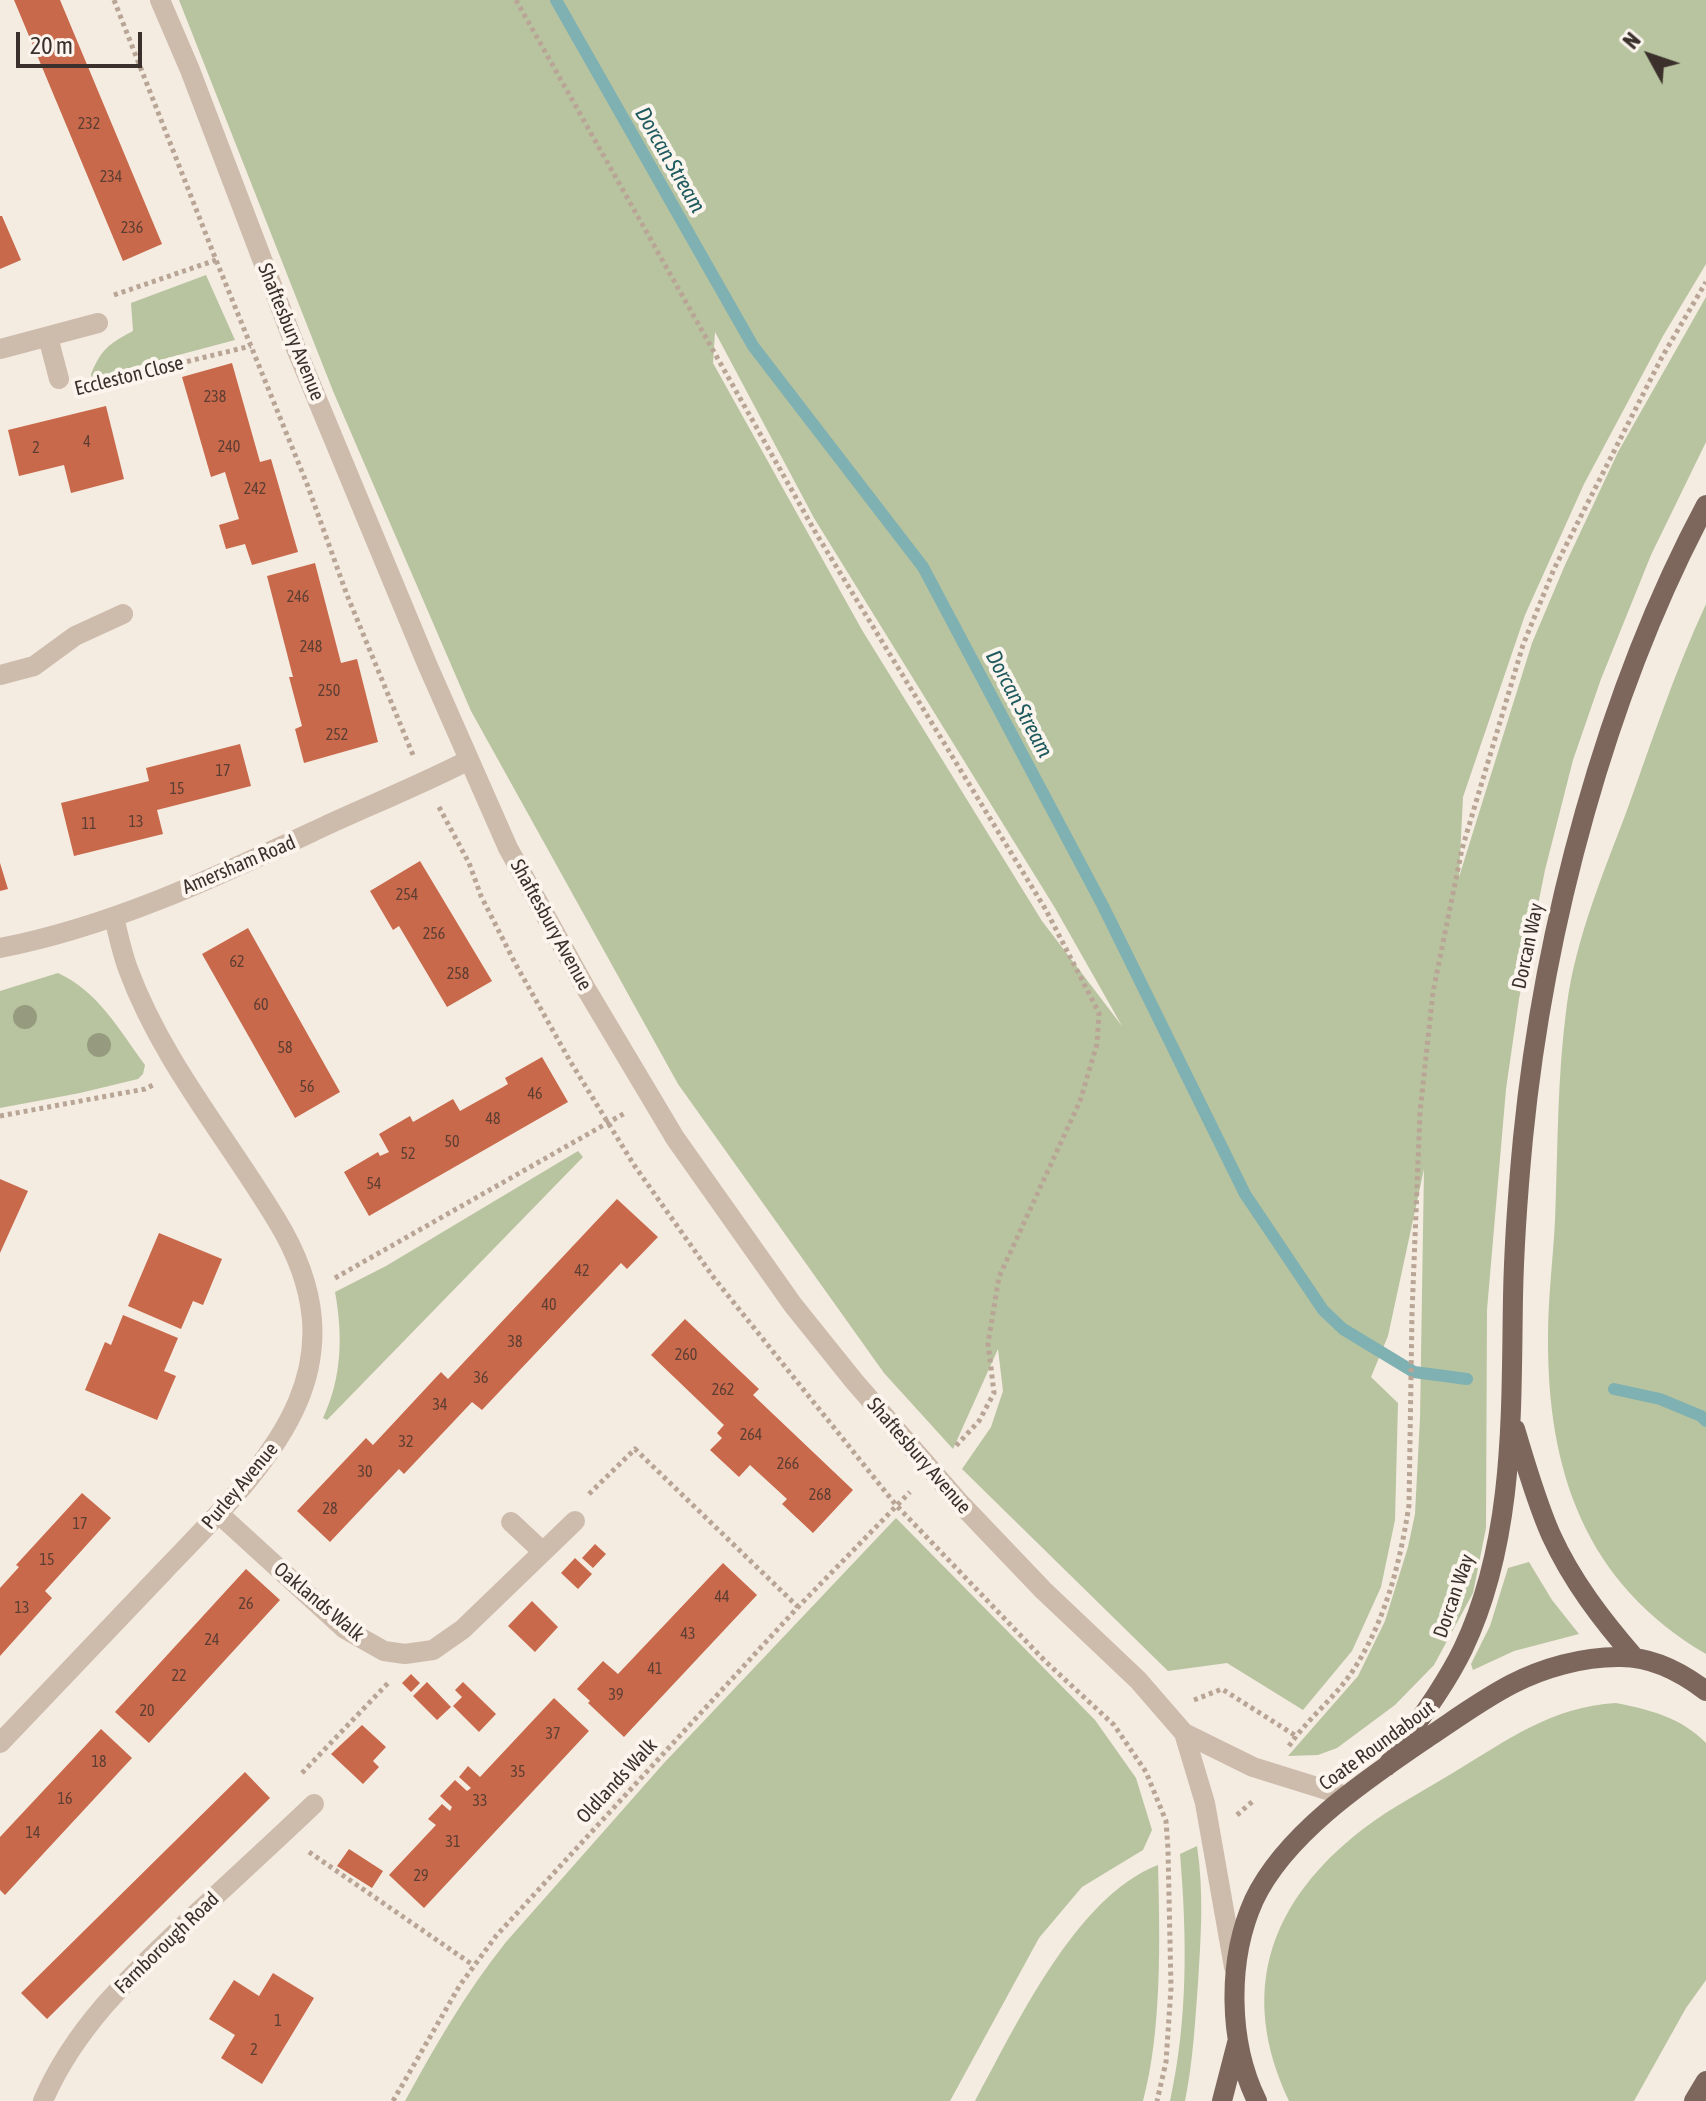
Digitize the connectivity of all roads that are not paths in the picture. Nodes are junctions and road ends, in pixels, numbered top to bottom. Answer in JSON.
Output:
{"nodes":[{"id":1,"x":160,"y":0,"type":"edge"},
{"id":2,"x":98,"y":323,"type":"road end"},
{"id":3,"x":48,"y":337,"type":"junction"},
{"id":4,"x":0,"y":349,"type":"edge"},
{"id":5,"x":59,"y":379,"type":"road end"},
{"id":6,"x":1706,"y":505,"type":"edge"},
{"id":7,"x":123,"y":614,"type":"dead end"},
{"id":8,"x":0,"y":675,"type":"edge"},
{"id":9,"x":469,"y":760,"type":"junction"},
{"id":10,"x":114,"y":917,"type":"junction"},
{"id":11,"x":0,"y":948,"type":"edge"},
{"id":12,"x":1512,"y":1422,"type":"junction"},
{"id":13,"x":219,"y":1514,"type":"junction"},
{"id":14,"x":575,"y":1521,"type":"road end"},
{"id":15,"x":511,"y":1522,"type":"dead end"},
{"id":16,"x":543,"y":1552,"type":"junction"},
{"id":17,"x":1635,"y":1658,"type":"junction"},
{"id":18,"x":1676,"y":1670,"type":"junction"},
{"id":19,"x":1706,"y":1679,"type":"edge"},
{"id":20,"x":1706,"y":1691,"type":"edge"},
{"id":21,"x":1184,"y":1733,"type":"junction"},
{"id":22,"x":0,"y":1743,"type":"edge"},
{"id":23,"x":1387,"y":1766,"type":"junction"},
{"id":24,"x":1346,"y":1796,"type":"junction"},
{"id":25,"x":314,"y":1804,"type":"road end"},
{"id":26,"x":1235,"y":1978,"type":"junction"},
{"id":27,"x":1238,"y":2038,"type":"junction"},
{"id":28,"x":1706,"y":2081,"type":"edge"},
{"id":29,"x":43,"y":2101,"type":"edge"},
{"id":30,"x":1222,"y":2101,"type":"edge"},
{"id":31,"x":1257,"y":2101,"type":"edge"},
{"id":32,"x":1694,"y":2101,"type":"edge"}],
"edges":[{"from":1,"to":9,"type":"street","name":"Shaftesbury Avenue"},
{"from":2,"to":3,"type":"street"},
{"from":3,"to":4,"type":"street"},
{"from":3,"to":5,"type":"street","name":"Eccleston Close"},
{"from":6,"to":12,"type":"main road","name":"Dorcan Way"},
{"from":7,"to":8,"type":"street"},
{"from":9,"to":10,"type":"street","name":"Amersham Road"},
{"from":9,"to":21,"type":"street","name":"Shaftesbury Avenue"},
{"from":10,"to":11,"type":"street","name":"Amersham Road"},
{"from":10,"to":13,"type":"street","name":"Purley Avenue"},
{"from":12,"to":17,"type":"main road","name":"Dorcan Way"},
{"from":12,"to":23,"type":"main road","name":"Dorcan Way"},
{"from":13,"to":16,"type":"street","name":"Oaklands Walk"},
{"from":13,"to":22,"type":"street","name":"Purley Avenue"},
{"from":14,"to":16,"type":"street"},
{"from":15,"to":16,"type":"street"},
{"from":17,"to":18,"type":"main road","name":"Coate Roundabout"},
{"from":17,"to":23,"type":"main road","name":"Coate Roundabout"},
{"from":18,"to":19,"type":"main road"},
{"from":18,"to":20,"type":"main road","name":"Coate Roundabout"},
{"from":21,"to":24,"type":"street","name":"Shaftesbury Avenue"},
{"from":21,"to":26,"type":"street","name":"Shaftesbury Avenue"},
{"from":23,"to":24,"type":"main road","name":"Coate Roundabout"},
{"from":24,"to":26,"type":"main road","name":"Coate Roundabout"},
{"from":25,"to":29,"type":"street","name":"Farnborough Road"},
{"from":26,"to":27,"type":"main road","name":"Coate Roundabout"},
{"from":27,"to":30,"type":"main road"},
{"from":27,"to":31,"type":"main road","name":"Coate Roundabout"},
{"from":28,"to":32,"type":"main road"}]}
